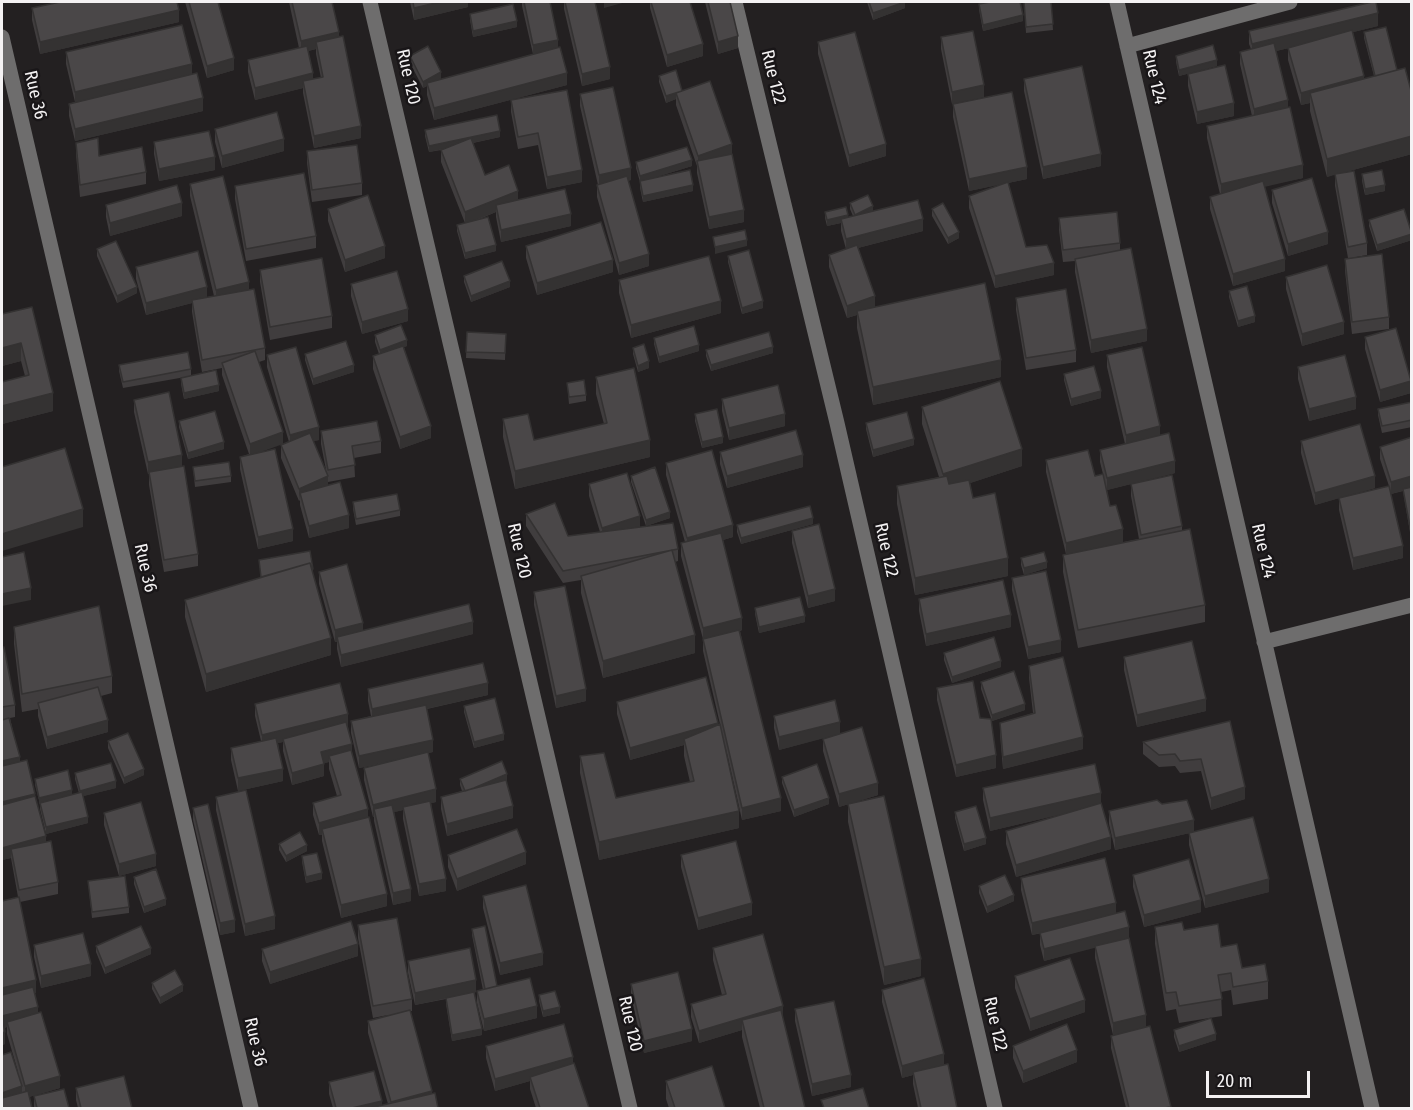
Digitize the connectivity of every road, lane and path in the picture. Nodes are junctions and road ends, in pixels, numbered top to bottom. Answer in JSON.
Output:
{"nodes":[{"id":1,"x":370,"y":2,"type":"edge"},
{"id":2,"x":735,"y":2,"type":"edge"},
{"id":3,"x":1117,"y":2,"type":"edge"},
{"id":4,"x":1290,"y":2,"type":"edge"},
{"id":5,"x":2,"y":37,"type":"edge"},
{"id":6,"x":1127,"y":46,"type":"junction"},
{"id":7,"x":1412,"y":604,"type":"edge"},
{"id":8,"x":1264,"y":642,"type":"junction"},
{"id":9,"x":251,"y":1108,"type":"edge"},
{"id":10,"x":630,"y":1108,"type":"edge"},
{"id":11,"x":995,"y":1108,"type":"edge"},
{"id":12,"x":1372,"y":1108,"type":"edge"}],
"edges":[{"from":1,"to":10,"type":"street","name":"Rue 120"},
{"from":2,"to":11,"type":"street","name":"Rue 122"},
{"from":3,"to":6,"type":"street","name":"Rue 124"},
{"from":4,"to":6,"type":"street"},
{"from":5,"to":9,"type":"street","name":"Rue 36"},
{"from":6,"to":8,"type":"street","name":"Rue 124"},
{"from":7,"to":8,"type":"street"},
{"from":8,"to":12,"type":"street","name":"Rue 124"}]}
